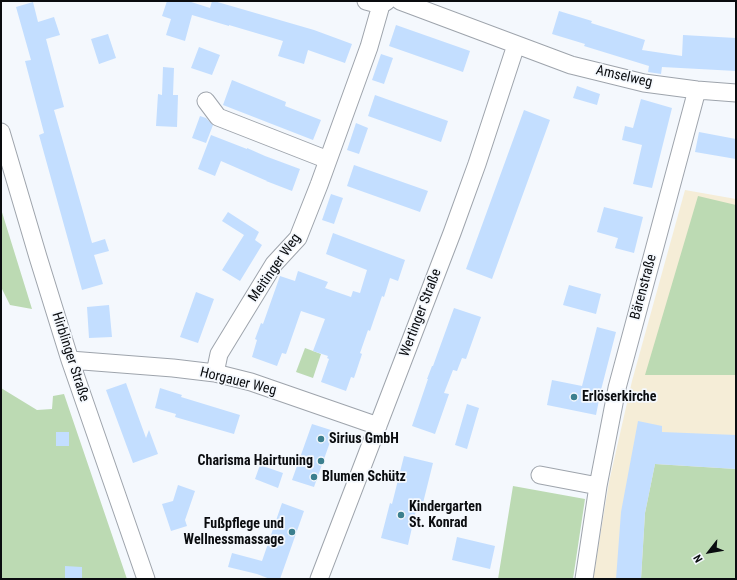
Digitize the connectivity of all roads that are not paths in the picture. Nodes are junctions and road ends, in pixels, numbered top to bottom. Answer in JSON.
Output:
{"nodes":[{"id":1,"x":400,"y":1,"type":"edge"},
{"id":2,"x":378,"y":2,"type":"edge"},
{"id":3,"x":516,"y":44,"type":"junction"},
{"id":4,"x":697,"y":90,"type":"junction"},
{"id":5,"x":736,"y":93,"type":"edge"},
{"id":6,"x":206,"y":101,"type":"dead end"},
{"id":7,"x":1,"y":132,"type":"edge"},
{"id":8,"x":328,"y":160,"type":"junction"},
{"id":9,"x":70,"y":360,"type":"junction"},
{"id":10,"x":215,"y":373,"type":"junction"},
{"id":11,"x":378,"y":426,"type":"junction"},
{"id":12,"x":540,"y":475,"type":"dead end"},
{"id":13,"x":598,"y":486,"type":"junction"},
{"id":14,"x":146,"y":579,"type":"edge"},
{"id":15,"x":319,"y":579,"type":"edge"},
{"id":16,"x":584,"y":579,"type":"edge"}],
"edges":[{"from":1,"to":3,"type":"street"},
{"from":2,"to":8,"type":"street","name":"Meitinger Weg"},
{"from":3,"to":4,"type":"street","name":"Amselweg"},
{"from":3,"to":11,"type":"street","name":"Wertinger Straße"},
{"from":4,"to":5,"type":"street","name":"Amselweg"},
{"from":4,"to":13,"type":"street","name":"Bärenstraße"},
{"from":6,"to":8,"type":"street"},
{"from":7,"to":9,"type":"street","name":"Hirblinger Straße"},
{"from":8,"to":10,"type":"street","name":"Meitinger Weg"},
{"from":9,"to":10,"type":"street","name":"Horgauer Weg"},
{"from":9,"to":14,"type":"street","name":"Hirblinger Straße"},
{"from":10,"to":11,"type":"street","name":"Horgauer Weg"},
{"from":11,"to":15,"type":"street","name":"Wertinger Straße"},
{"from":12,"to":13,"type":"street"},
{"from":13,"to":16,"type":"street","name":"Bärenstraße"}]}
